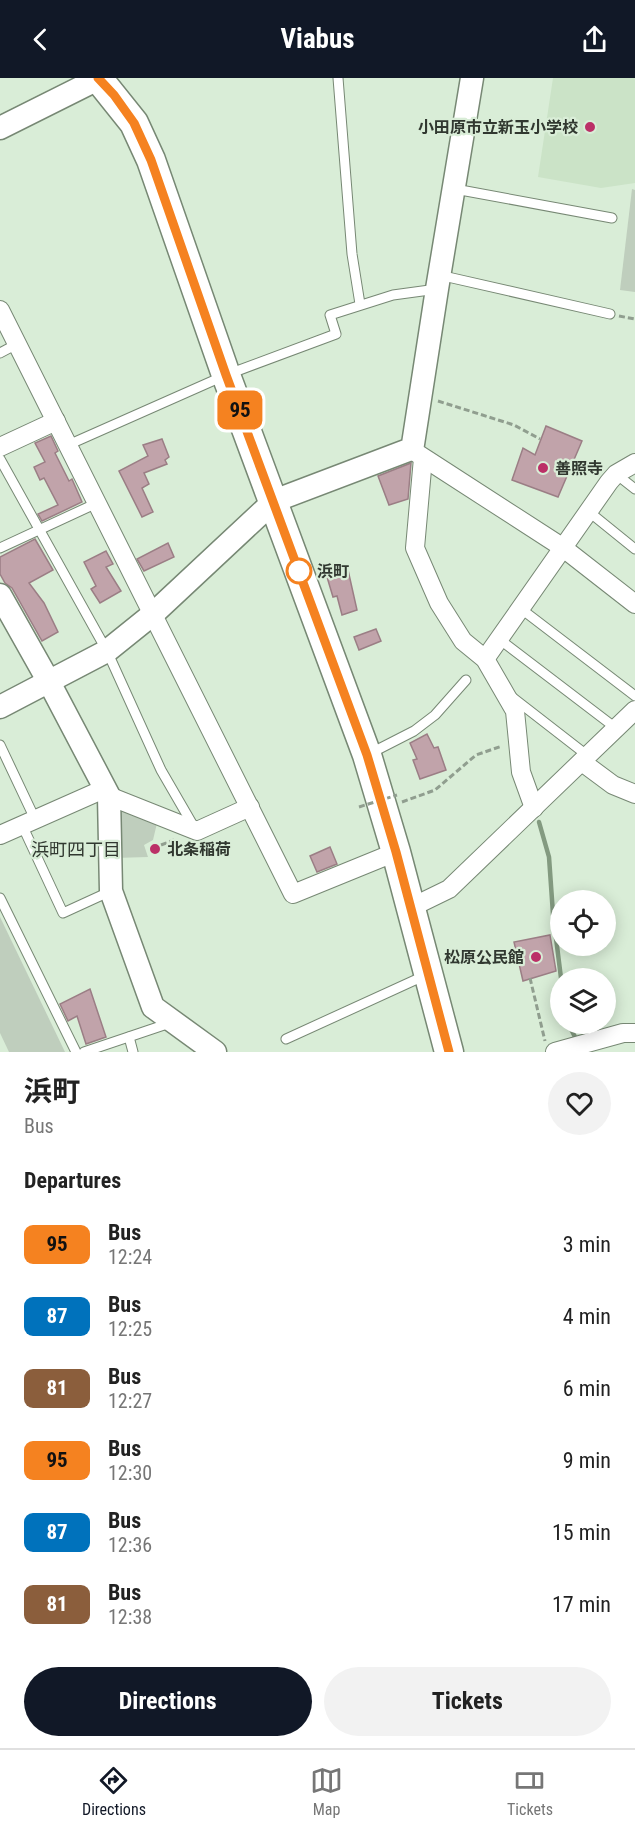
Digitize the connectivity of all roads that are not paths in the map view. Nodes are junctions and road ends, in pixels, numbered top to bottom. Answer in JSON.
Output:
{"nodes":[{"id":1,"x":99,"y":78,"type":"edge"},
{"id":2,"x":338,"y":78,"type":"edge"},
{"id":3,"x":472,"y":78,"type":"edge"},
{"id":4,"x":0,"y":128,"type":"edge"},
{"id":5,"x":454,"y":189,"type":"junction"},
{"id":6,"x":612,"y":218,"type":"dead end"},
{"id":7,"x":438,"y":282,"type":"junction"},
{"id":8,"x":360,"y":304,"type":"junction"},
{"id":9,"x":0,"y":310,"type":"edge"},
{"id":10,"x":610,"y":314,"type":"dead end"},
{"id":11,"x":17,"y":344,"type":"junction"},
{"id":12,"x":0,"y":352,"type":"edge"},
{"id":13,"x":226,"y":375,"type":"junction"},
{"id":14,"x":56,"y":421,"type":"junction"},
{"id":15,"x":68,"y":445,"type":"junction"},
{"id":16,"x":0,"y":447,"type":"edge"},
{"id":17,"x":417,"y":453,"type":"junction"},
{"id":18,"x":0,"y":459,"type":"edge"},
{"id":19,"x":635,"y":463,"type":"edge"},
{"id":20,"x":616,"y":474,"type":"junction"},
{"id":21,"x":635,"y":489,"type":"edge"},
{"id":22,"x":274,"y":501,"type":"junction"},
{"id":23,"x":97,"y":503,"type":"junction"},
{"id":24,"x":587,"y":510,"type":"junction"},
{"id":25,"x":39,"y":530,"type":"junction"},
{"id":26,"x":562,"y":547,"type":"junction"},
{"id":27,"x":0,"y":548,"type":"edge"},
{"id":28,"x":635,"y":549,"type":"edge"},
{"id":29,"x":2,"y":603,"type":"edge"},
{"id":30,"x":635,"y":604,"type":"edge"},
{"id":31,"x":520,"y":608,"type":"junction"},
{"id":32,"x":153,"y":614,"type":"junction"},
{"id":33,"x":499,"y":639,"type":"junction"},
{"id":34,"x":107,"y":651,"type":"junction"},
{"id":35,"x":485,"y":659,"type":"junction"},
{"id":36,"x":466,"y":680,"type":"dead end"},
{"id":37,"x":49,"y":682,"type":"junction"},
{"id":38,"x":502,"y":689,"type":"junction"},
{"id":39,"x":635,"y":696,"type":"edge"},
{"id":40,"x":0,"y":707,"type":"edge"},
{"id":41,"x":635,"y":710,"type":"edge"},
{"id":42,"x":617,"y":729,"type":"junction"},
{"id":43,"x":0,"y":745,"type":"edge"},
{"id":44,"x":367,"y":755,"type":"junction"},
{"id":45,"x":585,"y":759,"type":"junction"},
{"id":46,"x":107,"y":793,"type":"junction"},
{"id":47,"x":635,"y":794,"type":"edge"},
{"id":48,"x":250,"y":807,"type":"junction"},
{"id":49,"x":534,"y":808,"type":"junction"},
{"id":50,"x":28,"y":822,"type":"junction"},
{"id":51,"x":197,"y":831,"type":"junction"},
{"id":52,"x":0,"y":835,"type":"edge"},
{"id":53,"x":396,"y":852,"type":"junction"},
{"id":54,"x":111,"y":891,"type":"junction"},
{"id":55,"x":0,"y":898,"type":"edge"},
{"id":56,"x":410,"y":908,"type":"junction"},
{"id":57,"x":428,"y":974,"type":"junction"},
{"id":58,"x":172,"y":1022,"type":"junction"},
{"id":59,"x":635,"y":1033,"type":"edge"},
{"id":60,"x":129,"y":1037,"type":"junction"},
{"id":61,"x":286,"y":1039,"type":"dead end"},
{"id":62,"x":553,"y":1048,"type":"edge"},
{"id":63,"x":76,"y":1052,"type":"edge"},
{"id":64,"x":84,"y":1052,"type":"edge"},
{"id":65,"x":133,"y":1052,"type":"edge"},
{"id":66,"x":215,"y":1052,"type":"edge"},
{"id":67,"x":449,"y":1052,"type":"edge"}],
"edges":[{"from":1,"to":4,"type":"street"},
{"from":1,"to":13,"type":"highway"},
{"from":2,"to":8,"type":"lane"},
{"from":3,"to":5,"type":"street"},
{"from":5,"to":6,"type":"lane"},
{"from":5,"to":7,"type":"street"},
{"from":7,"to":8,"type":"lane"},
{"from":7,"to":10,"type":"lane"},
{"from":7,"to":17,"type":"street"},
{"from":8,"to":13,"type":"lane"},
{"from":9,"to":11,"type":"street"},
{"from":11,"to":12,"type":"lane"},
{"from":11,"to":14,"type":"street"},
{"from":13,"to":15,"type":"lane"},
{"from":13,"to":22,"type":"highway"},
{"from":14,"to":15,"type":"street"},
{"from":14,"to":16,"type":"street"},
{"from":15,"to":23,"type":"street"},
{"from":17,"to":22,"type":"street"},
{"from":17,"to":26,"type":"street"},
{"from":17,"to":35,"type":"street"},
{"from":18,"to":25,"type":"lane"},
{"from":19,"to":20,"type":"street"},
{"from":20,"to":21,"type":"lane"},
{"from":20,"to":24,"type":"street"},
{"from":22,"to":32,"type":"street"},
{"from":22,"to":44,"type":"highway"},
{"from":23,"to":25,"type":"lane"},
{"from":23,"to":32,"type":"street"},
{"from":24,"to":26,"type":"street"},
{"from":24,"to":28,"type":"lane"},
{"from":25,"to":27,"type":"lane"},
{"from":25,"to":34,"type":"lane"},
{"from":26,"to":30,"type":"street"},
{"from":26,"to":31,"type":"street"},
{"from":29,"to":37,"type":"street"},
{"from":31,"to":33,"type":"street"},
{"from":31,"to":39,"type":"lane"},
{"from":32,"to":34,"type":"street"},
{"from":32,"to":48,"type":"street"},
{"from":33,"to":35,"type":"street"},
{"from":33,"to":42,"type":"lane"},
{"from":34,"to":37,"type":"street"},
{"from":34,"to":51,"type":"lane"},
{"from":35,"to":38,"type":"street"},
{"from":36,"to":44,"type":"lane"},
{"from":37,"to":40,"type":"street"},
{"from":37,"to":46,"type":"street"},
{"from":38,"to":45,"type":"lane"},
{"from":38,"to":49,"type":"street"},
{"from":41,"to":42,"type":"street"},
{"from":42,"to":45,"type":"street"},
{"from":43,"to":50,"type":"lane"},
{"from":44,"to":53,"type":"highway"},
{"from":45,"to":47,"type":"street"},
{"from":45,"to":49,"type":"street"},
{"from":46,"to":50,"type":"street"},
{"from":46,"to":51,"type":"street"},
{"from":46,"to":54,"type":"street"},
{"from":48,"to":51,"type":"street"},
{"from":48,"to":53,"type":"street"},
{"from":49,"to":56,"type":"street"},
{"from":50,"to":52,"type":"street"},
{"from":50,"to":54,"type":"lane"},
{"from":53,"to":56,"type":"highway"},
{"from":54,"to":58,"type":"street"},
{"from":55,"to":63,"type":"lane"},
{"from":56,"to":57,"type":"highway"},
{"from":57,"to":61,"type":"lane"},
{"from":57,"to":67,"type":"highway"},
{"from":58,"to":60,"type":"lane"},
{"from":58,"to":66,"type":"street"},
{"from":59,"to":62,"type":"street"},
{"from":60,"to":64,"type":"lane"},
{"from":60,"to":65,"type":"lane"}]}
